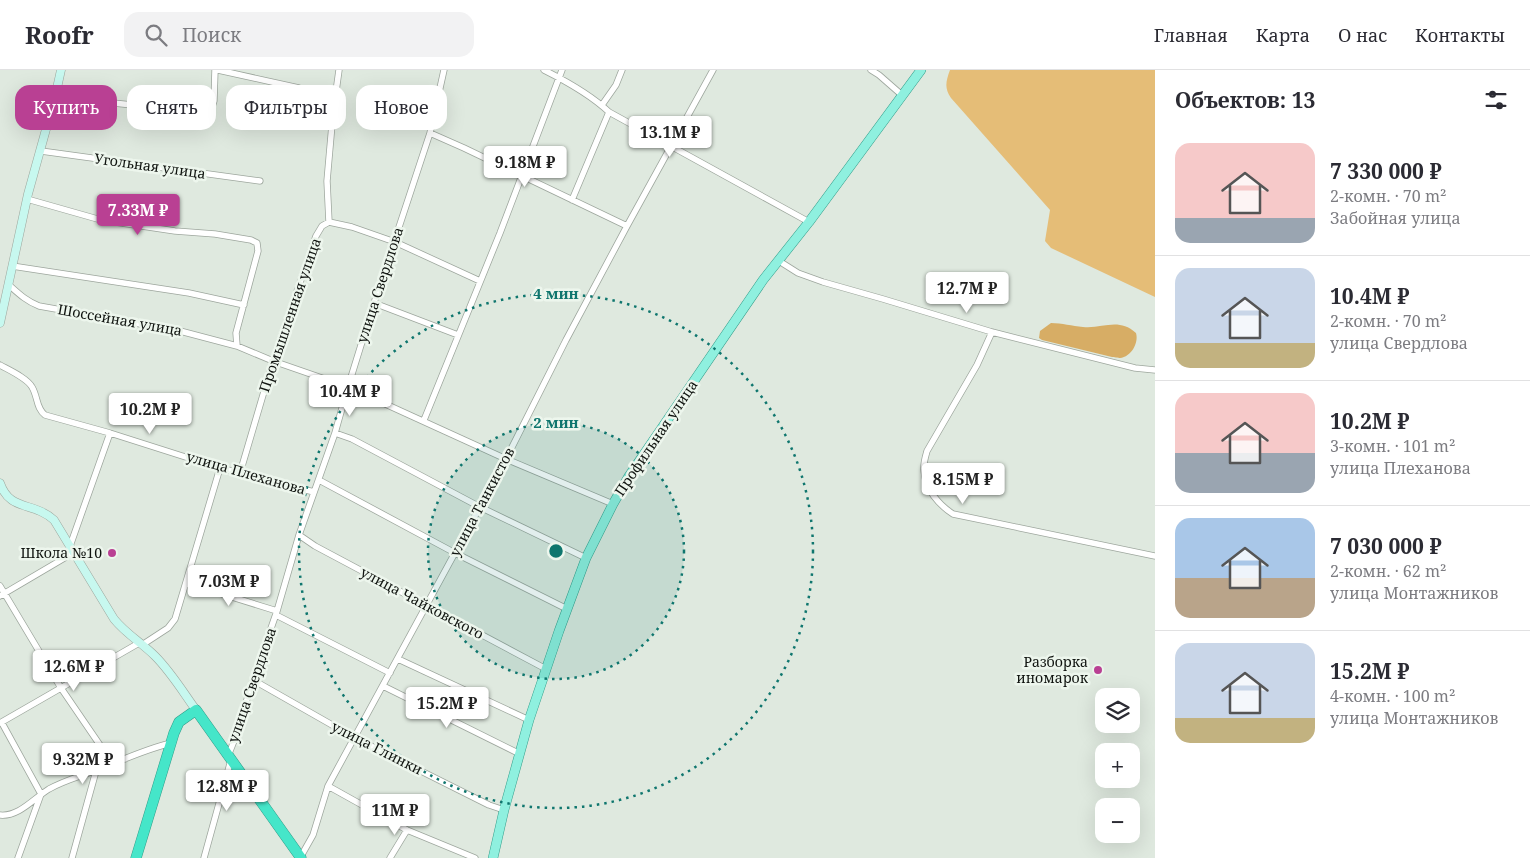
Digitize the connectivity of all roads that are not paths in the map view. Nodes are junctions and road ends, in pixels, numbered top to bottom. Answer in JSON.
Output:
{"nodes":[{"id":1,"x":60,"y":70,"type":"edge"},
{"id":2,"x":217,"y":70,"type":"edge"},
{"id":3,"x":339,"y":70,"type":"edge"},
{"id":4,"x":444,"y":70,"type":"edge"},
{"id":5,"x":544,"y":70,"type":"edge"},
{"id":6,"x":562,"y":70,"type":"edge"},
{"id":7,"x":622,"y":70,"type":"edge"},
{"id":8,"x":713,"y":70,"type":"edge"},
{"id":9,"x":871,"y":70,"type":"edge"},
{"id":10,"x":921,"y":70,"type":"edge"},
{"id":11,"x":559,"y":78,"type":"junction"},
{"id":12,"x":57,"y":85,"type":"edge"},
{"id":13,"x":285,"y":85,"type":"edge"},
{"id":14,"x":903,"y":96,"type":"junction"},
{"id":15,"x":117,"y":103,"type":"edge"},
{"id":16,"x":602,"y":105,"type":"junction"},
{"id":17,"x":610,"y":112,"type":"junction"},
{"id":18,"x":46,"y":130,"type":"edge"},
{"id":19,"x":430,"y":133,"type":"junction"},
{"id":20,"x":671,"y":146,"type":"junction"},
{"id":21,"x":41,"y":151,"type":"junction"},
{"id":22,"x":522,"y":176,"type":"junction"},
{"id":23,"x":260,"y":181,"type":"dead end"},
{"id":24,"x":27,"y":199,"type":"junction"},
{"id":25,"x":572,"y":200,"type":"junction"},
{"id":26,"x":329,"y":222,"type":"junction"},
{"id":27,"x":809,"y":222,"type":"junction"},
{"id":28,"x":627,"y":226,"type":"junction"},
{"id":29,"x":395,"y":242,"type":"junction"},
{"id":30,"x":779,"y":261,"type":"junction"},
{"id":31,"x":12,"y":266,"type":"junction"},
{"id":32,"x":480,"y":282,"type":"junction"},
{"id":33,"x":9,"y":284,"type":"junction"},
{"id":34,"x":374,"y":303,"type":"junction"},
{"id":35,"x":244,"y":305,"type":"junction"},
{"id":36,"x":0,"y":323,"type":"edge"},
{"id":37,"x":992,"y":332,"type":"junction"},
{"id":38,"x":458,"y":335,"type":"junction"},
{"id":39,"x":237,"y":346,"type":"junction"},
{"id":40,"x":273,"y":361,"type":"junction"},
{"id":41,"x":0,"y":364,"type":"edge"},
{"id":42,"x":1155,"y":370,"type":"edge"},
{"id":43,"x":348,"y":387,"type":"junction"},
{"id":44,"x":424,"y":420,"type":"junction"},
{"id":45,"x":110,"y":433,"type":"junction"},
{"id":46,"x":335,"y":433,"type":"junction"},
{"id":47,"x":506,"y":459,"type":"junction"},
{"id":48,"x":220,"y":468,"type":"junction"},
{"id":49,"x":240,"y":472,"type":"junction"},
{"id":50,"x":318,"y":480,"type":"junction"},
{"id":51,"x":0,"y":483,"type":"edge"},
{"id":52,"x":314,"y":492,"type":"junction"},
{"id":53,"x":613,"y":504,"type":"junction"},
{"id":54,"x":480,"y":507,"type":"junction"},
{"id":55,"x":299,"y":535,"type":"junction"},
{"id":56,"x":71,"y":550,"type":"junction"},
{"id":57,"x":455,"y":553,"type":"junction"},
{"id":58,"x":1155,"y":556,"type":"edge"},
{"id":59,"x":586,"y":558,"type":"junction"},
{"id":60,"x":187,"y":583,"type":"junction"},
{"id":61,"x":0,"y":586,"type":"edge"},
{"id":62,"x":2,"y":595,"type":"edge"},
{"id":63,"x":426,"y":606,"type":"junction"},
{"id":64,"x":567,"y":609,"type":"junction"},
{"id":65,"x":276,"y":613,"type":"junction"},
{"id":66,"x":140,"y":644,"type":"junction"},
{"id":67,"x":398,"y":659,"type":"junction"},
{"id":68,"x":546,"y":669,"type":"junction"},
{"id":69,"x":390,"y":673,"type":"junction"},
{"id":70,"x":253,"y":680,"type":"junction"},
{"id":71,"x":383,"y":686,"type":"junction"},
{"id":72,"x":61,"y":688,"type":"junction"},
{"id":73,"x":196,"y":710,"type":"junction"},
{"id":74,"x":529,"y":720,"type":"junction"},
{"id":75,"x":1,"y":723,"type":"edge"},
{"id":76,"x":355,"y":738,"type":"junction"},
{"id":77,"x":171,"y":743,"type":"junction"},
{"id":78,"x":104,"y":750,"type":"junction"},
{"id":79,"x":520,"y":754,"type":"junction"},
{"id":80,"x":230,"y":758,"type":"junction"},
{"id":81,"x":125,"y":759,"type":"junction"},
{"id":82,"x":97,"y":770,"type":"junction"},
{"id":83,"x":328,"y":786,"type":"junction"},
{"id":84,"x":41,"y":794,"type":"junction"},
{"id":85,"x":504,"y":810,"type":"junction"},
{"id":86,"x":0,"y":816,"type":"edge"},
{"id":87,"x":407,"y":830,"type":"junction"},
{"id":88,"x":18,"y":858,"type":"edge"},
{"id":89,"x":72,"y":858,"type":"edge"},
{"id":90,"x":136,"y":858,"type":"edge"},
{"id":91,"x":204,"y":858,"type":"edge"},
{"id":92,"x":301,"y":858,"type":"edge"},
{"id":93,"x":390,"y":858,"type":"edge"},
{"id":94,"x":475,"y":858,"type":"edge"},
{"id":95,"x":493,"y":858,"type":"edge"}],
"edges":[{"from":1,"to":12,"type":"street"},
{"from":2,"to":13,"type":"street"},
{"from":2,"to":15,"type":"street"},
{"from":3,"to":26,"type":"street","name":"Промышленная улица"},
{"from":4,"to":19,"type":"street","name":"улица Свердлова"},
{"from":5,"to":11,"type":"street"},
{"from":6,"to":11,"type":"street"},
{"from":7,"to":16,"type":"street"},
{"from":8,"to":20,"type":"street","name":"улица Танкистов"},
{"from":9,"to":14,"type":"street"},
{"from":10,"to":14,"type":"main road","name":"Профильная улица"},
{"from":11,"to":16,"type":"street"},
{"from":11,"to":22,"type":"street"},
{"from":14,"to":27,"type":"main road","name":"Профильная улица"},
{"from":16,"to":17,"type":"street"},
{"from":17,"to":20,"type":"street"},
{"from":17,"to":25,"type":"street"},
{"from":18,"to":21,"type":"street"},
{"from":19,"to":22,"type":"street"},
{"from":19,"to":29,"type":"street","name":"улица Свердлова"},
{"from":20,"to":27,"type":"street"},
{"from":20,"to":28,"type":"street","name":"улица Танкистов"},
{"from":21,"to":23,"type":"street","name":"Угольная улица"},
{"from":21,"to":24,"type":"street"},
{"from":22,"to":25,"type":"street"},
{"from":22,"to":32,"type":"street"},
{"from":24,"to":31,"type":"street"},
{"from":24,"to":35,"type":"street"},
{"from":25,"to":28,"type":"street"},
{"from":26,"to":29,"type":"street"},
{"from":26,"to":40,"type":"street","name":"Промышленная улица"},
{"from":27,"to":30,"type":"main road","name":"Профильная улица"},
{"from":28,"to":47,"type":"street","name":"улица Танкистов"},
{"from":29,"to":32,"type":"street"},
{"from":29,"to":34,"type":"street","name":"улица Свердлова"},
{"from":30,"to":37,"type":"street"},
{"from":30,"to":53,"type":"main road","name":"Профильная улица"},
{"from":31,"to":33,"type":"street"},
{"from":31,"to":35,"type":"street"},
{"from":32,"to":38,"type":"street"},
{"from":33,"to":36,"type":"street"},
{"from":33,"to":39,"type":"street","name":"Шоссейная улица"},
{"from":34,"to":38,"type":"street"},
{"from":34,"to":43,"type":"street","name":"улица Свердлова"},
{"from":35,"to":39,"type":"street"},
{"from":37,"to":42,"type":"street"},
{"from":37,"to":58,"type":"street"},
{"from":38,"to":44,"type":"street"},
{"from":39,"to":40,"type":"street","name":"Шоссейная улица"},
{"from":40,"to":43,"type":"street","name":"Шоссейная улица"},
{"from":40,"to":49,"type":"street","name":"Промышленная улица"},
{"from":41,"to":45,"type":"street","name":"улица Плеханова"},
{"from":43,"to":44,"type":"street","name":"Шоссейная улица"},
{"from":43,"to":46,"type":"street","name":"улица Свердлова"},
{"from":44,"to":47,"type":"street","name":"Шоссейная улица"},
{"from":45,"to":48,"type":"street","name":"улица Плеханова"},
{"from":45,"to":56,"type":"street"},
{"from":46,"to":50,"type":"street","name":"улица Свердлова"},
{"from":46,"to":54,"type":"street"},
{"from":47,"to":53,"type":"street","name":"Шоссейная улица"},
{"from":47,"to":54,"type":"street","name":"улица Танкистов"},
{"from":48,"to":49,"type":"street","name":"улица Плеханова"},
{"from":48,"to":60,"type":"street"},
{"from":49,"to":52,"type":"street","name":"улица Плеханова"},
{"from":50,"to":52,"type":"street","name":"улица Свердлова"},
{"from":50,"to":57,"type":"street","name":"улица Плеханова"},
{"from":51,"to":56,"type":"street"},
{"from":52,"to":55,"type":"street","name":"улица Свердлова"},
{"from":53,"to":59,"type":"main road","name":"Профильная улица"},
{"from":54,"to":57,"type":"street","name":"улица Танкистов"},
{"from":54,"to":59,"type":"street"},
{"from":55,"to":63,"type":"street","name":"улица Чайковского"},
{"from":55,"to":65,"type":"street","name":"улица Свердлова"},
{"from":56,"to":62,"type":"street"},
{"from":56,"to":66,"type":"street"},
{"from":57,"to":63,"type":"street","name":"улица Танкистов"},
{"from":57,"to":64,"type":"street","name":"улица Плеханова"},
{"from":59,"to":64,"type":"main road","name":"Профильная улица"},
{"from":60,"to":65,"type":"street"},
{"from":60,"to":66,"type":"street"},
{"from":61,"to":62,"type":"street"},
{"from":62,"to":72,"type":"street"},
{"from":63,"to":67,"type":"street","name":"улица Танкистов"},
{"from":63,"to":68,"type":"street","name":"улица Чайковского"},
{"from":64,"to":68,"type":"main road","name":"Профильная улица"},
{"from":65,"to":69,"type":"street"},
{"from":65,"to":70,"type":"street","name":"улица Свердлова"},
{"from":66,"to":72,"type":"street"},
{"from":66,"to":73,"type":"street"},
{"from":67,"to":69,"type":"street","name":"улица Танкистов"},
{"from":67,"to":74,"type":"street"},
{"from":68,"to":74,"type":"main road","name":"Профильная улица"},
{"from":69,"to":71,"type":"street","name":"улица Танкистов"},
{"from":70,"to":76,"type":"street","name":"улица Глинки"},
{"from":70,"to":80,"type":"street","name":"улица Свердлова"},
{"from":71,"to":76,"type":"street","name":"улица Танкистов"},
{"from":71,"to":79,"type":"street"},
{"from":72,"to":75,"type":"street"},
{"from":72,"to":78,"type":"street"},
{"from":73,"to":77,"type":"highway"},
{"from":73,"to":80,"type":"highway"},
{"from":74,"to":79,"type":"main road","name":"Профильная улица"},
{"from":75,"to":84,"type":"street"},
{"from":76,"to":83,"type":"street","name":"улица Танкистов"},
{"from":76,"to":85,"type":"street","name":"улица Глинки"},
{"from":77,"to":81,"type":"street"},
{"from":77,"to":90,"type":"highway"},
{"from":78,"to":81,"type":"street"},
{"from":78,"to":82,"type":"street"},
{"from":79,"to":85,"type":"main road","name":"Профильная улица"},
{"from":80,"to":91,"type":"street","name":"улица Свердлова"},
{"from":80,"to":92,"type":"highway"},
{"from":81,"to":82,"type":"street"},
{"from":82,"to":84,"type":"street"},
{"from":82,"to":89,"type":"street"},
{"from":83,"to":87,"type":"street"},
{"from":83,"to":92,"type":"street","name":"улица Танкистов"},
{"from":84,"to":86,"type":"street"},
{"from":84,"to":88,"type":"street"},
{"from":85,"to":95,"type":"main road","name":"Профильная улица"},
{"from":87,"to":93,"type":"street"},
{"from":87,"to":94,"type":"street"}]}
